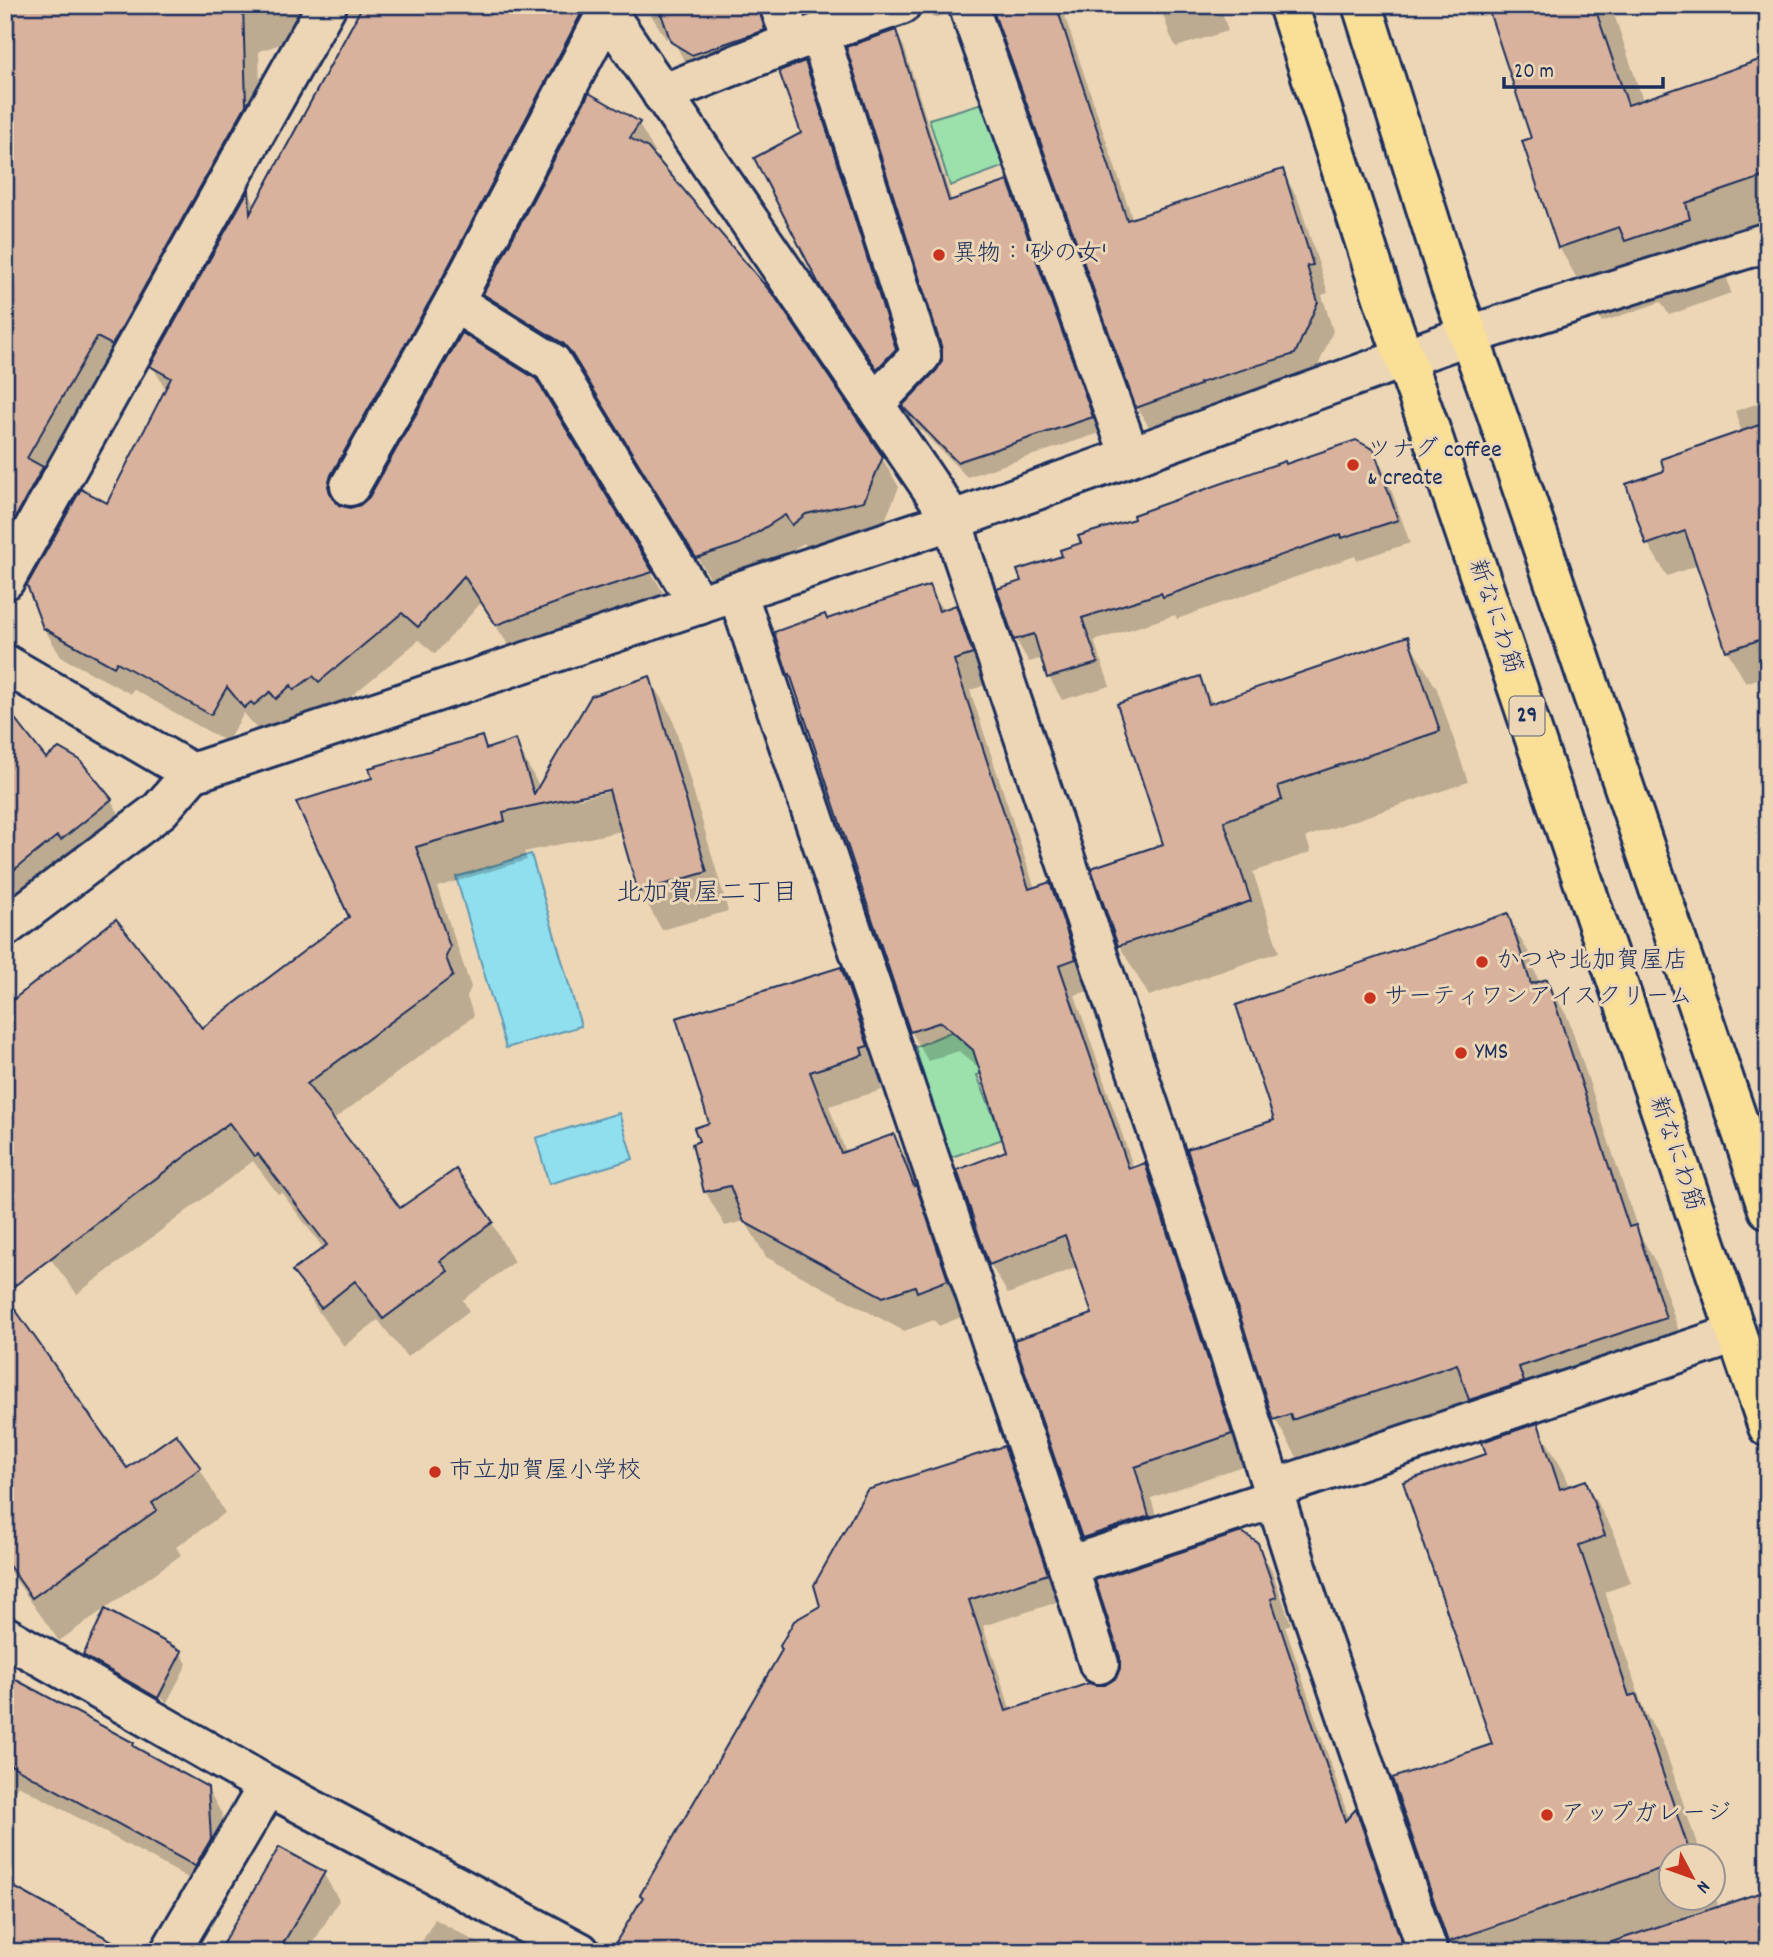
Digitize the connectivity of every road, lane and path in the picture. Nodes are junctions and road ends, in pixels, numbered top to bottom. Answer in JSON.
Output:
{"nodes":[{"id":1,"x":327,"y":5,"type":"edge"},
{"id":2,"x":779,"y":5,"type":"edge"},
{"id":3,"x":901,"y":5,"type":"edge"},
{"id":4,"x":968,"y":5,"type":"edge"},
{"id":5,"x":1288,"y":5,"type":"edge"},
{"id":6,"x":1362,"y":5,"type":"edge"},
{"id":7,"x":605,"y":9,"type":"edge"},
{"id":8,"x":806,"y":37,"type":"junction"},
{"id":9,"x":662,"y":94,"type":"junction"},
{"id":10,"x":1768,"y":242,"type":"edge"},
{"id":11,"x":454,"y":302,"type":"junction"},
{"id":12,"x":1469,"y":335,"type":"junction"},
{"id":13,"x":1406,"y":359,"type":"junction"},
{"id":14,"x":874,"y":404,"type":"junction"},
{"id":15,"x":1130,"y":456,"type":"junction"},
{"id":16,"x":350,"y":486,"type":"dead end"},
{"id":17,"x":953,"y":520,"type":"junction"},
{"id":18,"x":5,"y":580,"type":"edge"},
{"id":19,"x":737,"y":592,"type":"junction"},
{"id":20,"x":699,"y":605,"type":"junction"},
{"id":21,"x":5,"y":664,"type":"edge"},
{"id":22,"x":192,"y":773,"type":"junction"},
{"id":23,"x":5,"y":928,"type":"edge"},
{"id":24,"x":1768,"y":1209,"type":"edge"},
{"id":25,"x":1736,"y":1334,"type":"junction"},
{"id":26,"x":1768,"y":1427,"type":"edge"},
{"id":27,"x":1274,"y":1494,"type":"junction"},
{"id":28,"x":1069,"y":1566,"type":"junction"},
{"id":29,"x":5,"y":1636,"type":"edge"},
{"id":30,"x":1099,"y":1664,"type":"dead end"},
{"id":31,"x":268,"y":1786,"type":"junction"},
{"id":32,"x":576,"y":1951,"type":"edge"},
{"id":33,"x":170,"y":1952,"type":"edge"},
{"id":34,"x":1428,"y":1952,"type":"edge"}],
"edges":[{"from":1,"to":18,"type":"street"},
{"from":2,"to":8,"type":"street"},
{"from":3,"to":8,"type":"street"},
{"from":4,"to":15,"type":"street"},
{"from":5,"to":13,"type":"main road","name":"新なにわ筋","number":"29"},
{"from":6,"to":12,"type":"main road"},
{"from":7,"to":9,"type":"street"},
{"from":7,"to":11,"type":"street"},
{"from":8,"to":9,"type":"street"},
{"from":8,"to":14,"type":"street"},
{"from":9,"to":14,"type":"street"},
{"from":10,"to":12,"type":"street"},
{"from":11,"to":16,"type":"street"},
{"from":11,"to":20,"type":"street"},
{"from":12,"to":13,"type":"street"},
{"from":12,"to":24,"type":"main road"},
{"from":13,"to":15,"type":"street"},
{"from":13,"to":25,"type":"main road","name":"新なにわ筋","number":"29"},
{"from":14,"to":17,"type":"street"},
{"from":15,"to":17,"type":"street"},
{"from":17,"to":19,"type":"street"},
{"from":17,"to":27,"type":"street"},
{"from":19,"to":20,"type":"street"},
{"from":19,"to":28,"type":"street"},
{"from":20,"to":22,"type":"street"},
{"from":21,"to":22,"type":"street"},
{"from":22,"to":23,"type":"street"},
{"from":25,"to":26,"type":"main road","name":"新なにわ筋","number":"29"},
{"from":25,"to":27,"type":"street"},
{"from":27,"to":28,"type":"street"},
{"from":27,"to":34,"type":"street"},
{"from":28,"to":30,"type":"street"},
{"from":29,"to":31,"type":"street"},
{"from":31,"to":32,"type":"street"},
{"from":31,"to":33,"type":"street"}]}
